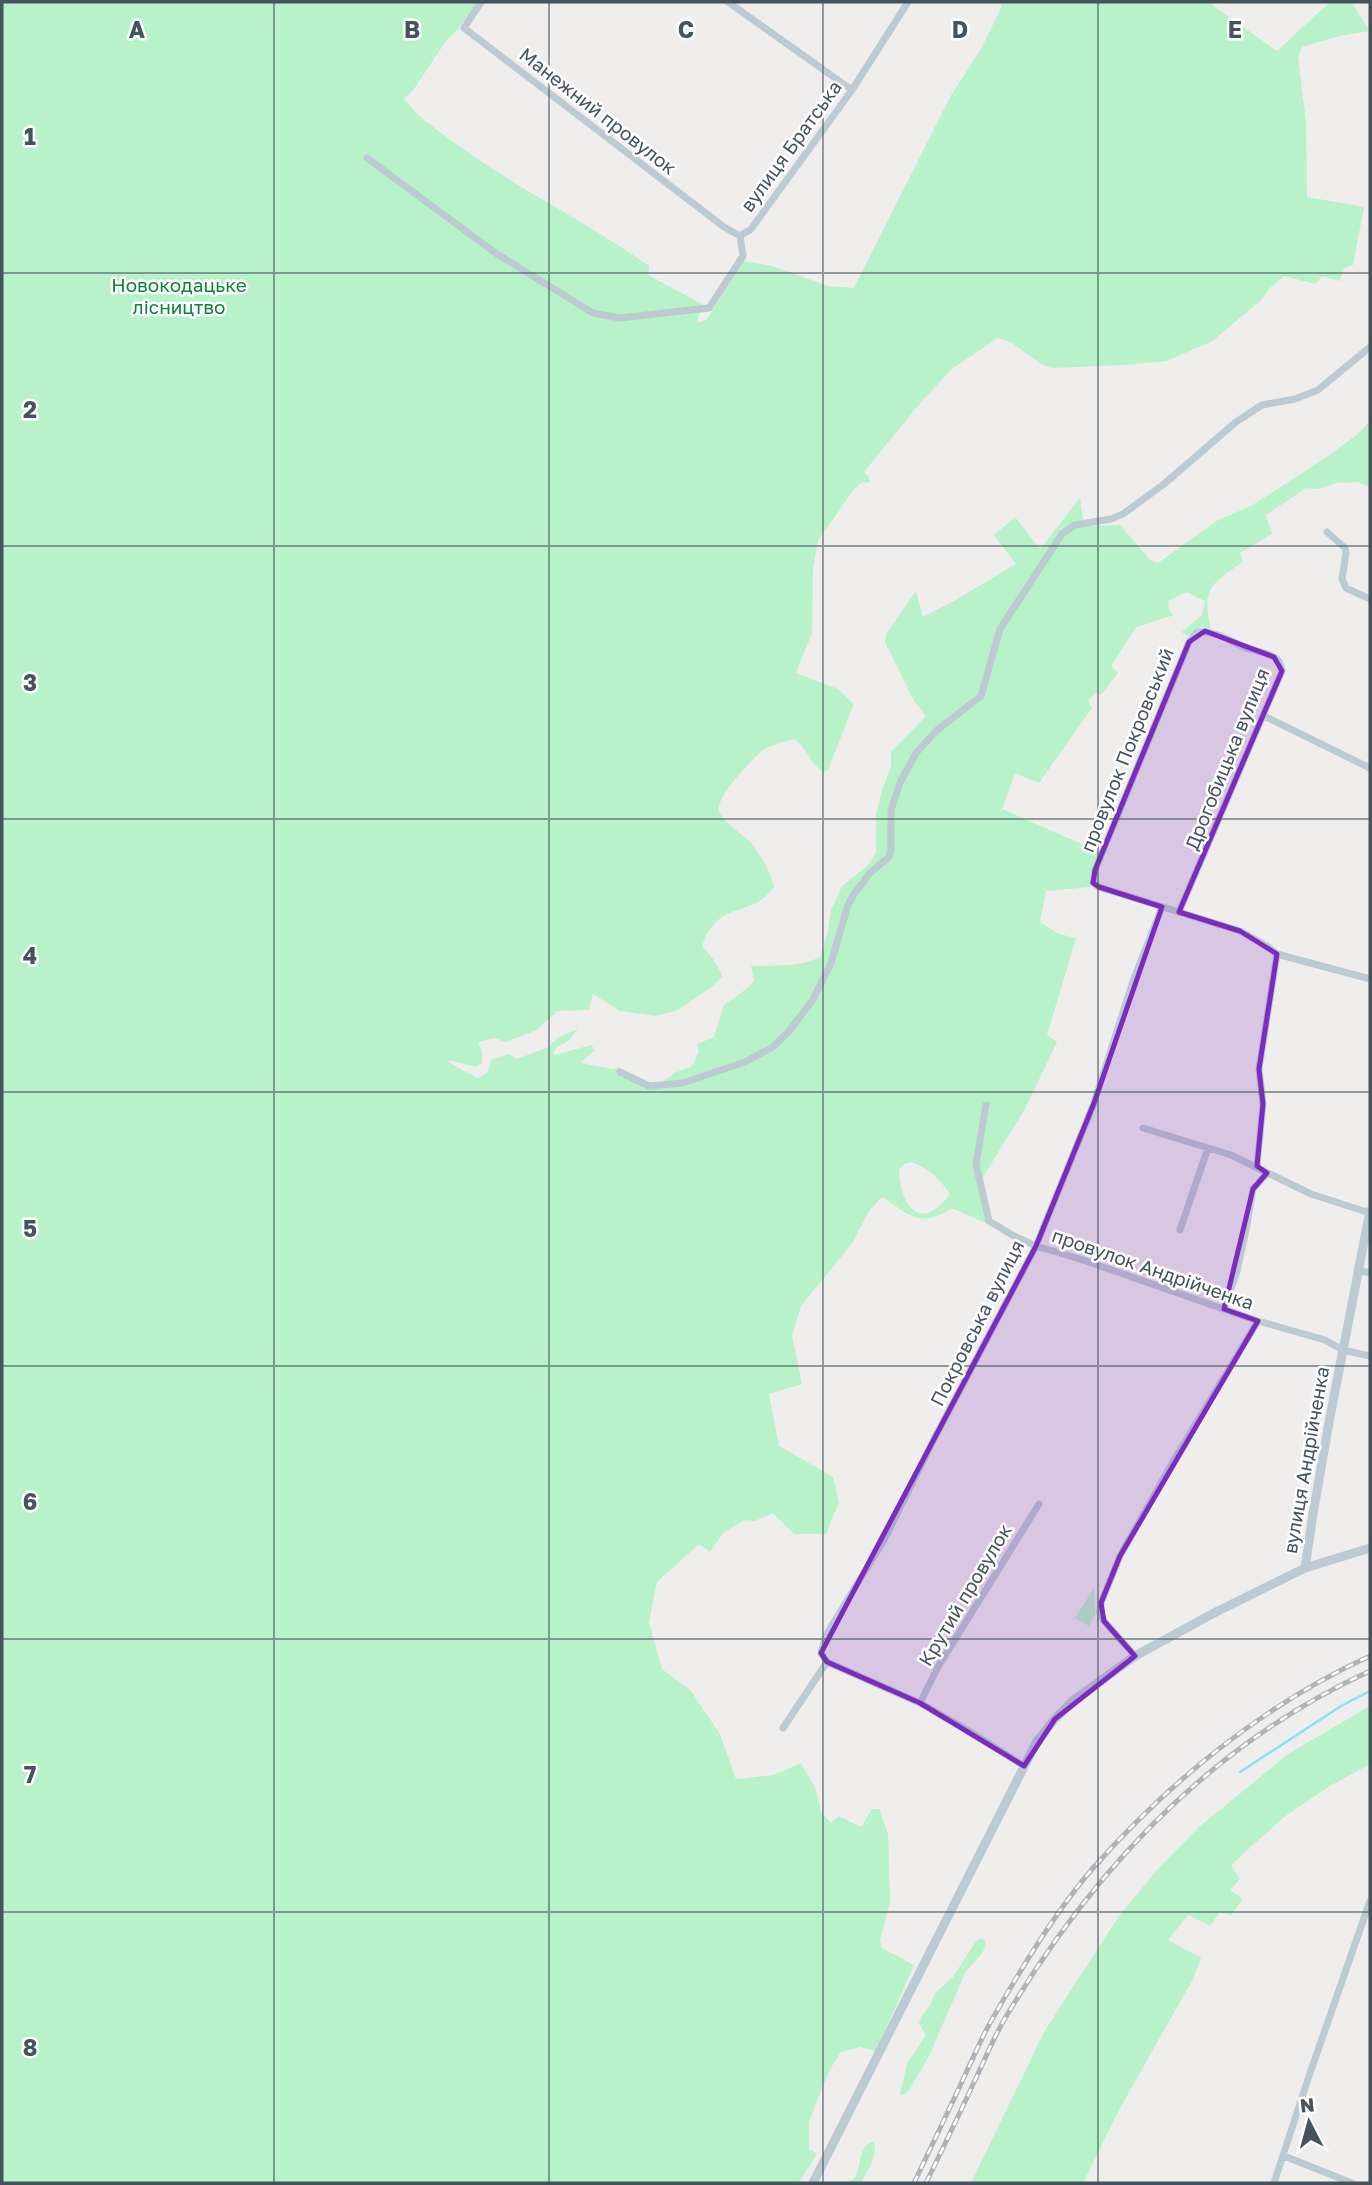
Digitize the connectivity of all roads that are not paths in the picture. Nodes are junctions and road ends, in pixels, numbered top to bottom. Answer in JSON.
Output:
{"nodes":[{"id":1,"x":481,"y":2,"type":"edge"},
{"id":2,"x":728,"y":2,"type":"edge"},
{"id":3,"x":908,"y":2,"type":"edge"},
{"id":4,"x":852,"y":90,"type":"junction"},
{"id":5,"x":367,"y":158,"type":"dead end"},
{"id":6,"x":740,"y":236,"type":"junction"},
{"id":7,"x":1370,"y":347,"type":"edge"},
{"id":8,"x":1327,"y":532,"type":"dead end"},
{"id":9,"x":1370,"y":599,"type":"edge"},
{"id":10,"x":1197,"y":632,"type":"joint"},
{"id":11,"x":1264,"y":716,"type":"junction"},
{"id":12,"x":1370,"y":768,"type":"edge"},
{"id":13,"x":1162,"y":907,"type":"junction"},
{"id":14,"x":1179,"y":912,"type":"junction"},
{"id":15,"x":1277,"y":954,"type":"junction"},
{"id":16,"x":1370,"y":979,"type":"edge"},
{"id":17,"x":620,"y":1072,"type":"dead end"},
{"id":18,"x":986,"y":1105,"type":"dead end"},
{"id":19,"x":1143,"y":1128,"type":"dead end"},
{"id":20,"x":1208,"y":1148,"type":"junction"},
{"id":21,"x":1257,"y":1166,"type":"junction"},
{"id":22,"x":1267,"y":1173,"type":"junction"},
{"id":23,"x":1370,"y":1212,"type":"edge"},
{"id":24,"x":1180,"y":1230,"type":"dead end"},
{"id":25,"x":1036,"y":1246,"type":"junction"},
{"id":26,"x":1357,"y":1270,"type":"junction"},
{"id":27,"x":1370,"y":1273,"type":"edge"},
{"id":28,"x":1224,"y":1309,"type":"junction"},
{"id":29,"x":1258,"y":1321,"type":"junction"},
{"id":30,"x":1343,"y":1350,"type":"junction"},
{"id":31,"x":1370,"y":1356,"type":"edge"},
{"id":32,"x":1039,"y":1504,"type":"dead end"},
{"id":33,"x":1370,"y":1548,"type":"edge"},
{"id":34,"x":1306,"y":1568,"type":"junction"},
{"id":35,"x":1135,"y":1656,"type":"junction"},
{"id":36,"x":827,"y":1662,"type":"junction"},
{"id":37,"x":920,"y":1703,"type":"junction"},
{"id":38,"x":783,"y":1728,"type":"dead end"},
{"id":39,"x":1024,"y":1766,"type":"junction"},
{"id":40,"x":1370,"y":1901,"type":"edge"},
{"id":41,"x":1284,"y":2157,"type":"junction"},
{"id":42,"x":813,"y":2183,"type":"edge"},
{"id":43,"x":1275,"y":2183,"type":"edge"},
{"id":44,"x":1352,"y":2183,"type":"edge"}],
"edges":[{"from":1,"to":6,"type":"street","name":"Манежний провулок"},
{"from":2,"to":4,"type":"street"},
{"from":3,"to":4,"type":"street","name":"вулиця Братська"},
{"from":4,"to":6,"type":"street","name":"вулиця Братська"},
{"from":5,"to":6,"type":"street","name":"вулиця Братська"},
{"from":7,"to":17,"type":"street"},
{"from":8,"to":9,"type":"street"},
{"from":10,"to":11,"type":"street","name":"Дрогобицька вулиця"},
{"from":10,"to":13,"type":"street","name":"провулок Покровський"},
{"from":11,"to":12,"type":"street"},
{"from":11,"to":14,"type":"street","name":"Дрогобицька вулиця"},
{"from":13,"to":14,"type":"street"},
{"from":13,"to":25,"type":"street","name":"Покровська вулиця"},
{"from":14,"to":15,"type":"street"},
{"from":15,"to":16,"type":"street"},
{"from":15,"to":21,"type":"street"},
{"from":18,"to":25,"type":"street","name":"провулок Андрійченка"},
{"from":19,"to":20,"type":"street"},
{"from":20,"to":21,"type":"street"},
{"from":20,"to":24,"type":"street"},
{"from":21,"to":22,"type":"street"},
{"from":22,"to":23,"type":"street"},
{"from":22,"to":28,"type":"street"},
{"from":23,"to":26,"type":"street","name":"вулиця Андрійченка"},
{"from":25,"to":28,"type":"street","name":"провулок Андрійченка"},
{"from":25,"to":36,"type":"street","name":"Покровська вулиця"},
{"from":26,"to":27,"type":"street"},
{"from":26,"to":30,"type":"street","name":"вулиця Андрійченка"},
{"from":28,"to":29,"type":"street","name":"провулок Андрійченка"},
{"from":29,"to":30,"type":"street","name":"провулок Андрійченка"},
{"from":29,"to":35,"type":"street"},
{"from":30,"to":31,"type":"street","name":"провулок Андрійченка"},
{"from":30,"to":34,"type":"street","name":"вулиця Андрійченка"},
{"from":32,"to":37,"type":"street","name":"Крутий провулок"},
{"from":33,"to":34,"type":"street"},
{"from":34,"to":35,"type":"street","name":"вулиця Андрійченка"},
{"from":35,"to":39,"type":"street","name":"вулиця Андрійченка"},
{"from":36,"to":37,"type":"street"},
{"from":36,"to":38,"type":"street"},
{"from":37,"to":39,"type":"street"},
{"from":39,"to":42,"type":"street","name":"вулиця Андрійченка"},
{"from":40,"to":41,"type":"street"},
{"from":41,"to":43,"type":"street"},
{"from":41,"to":44,"type":"street"}]}
